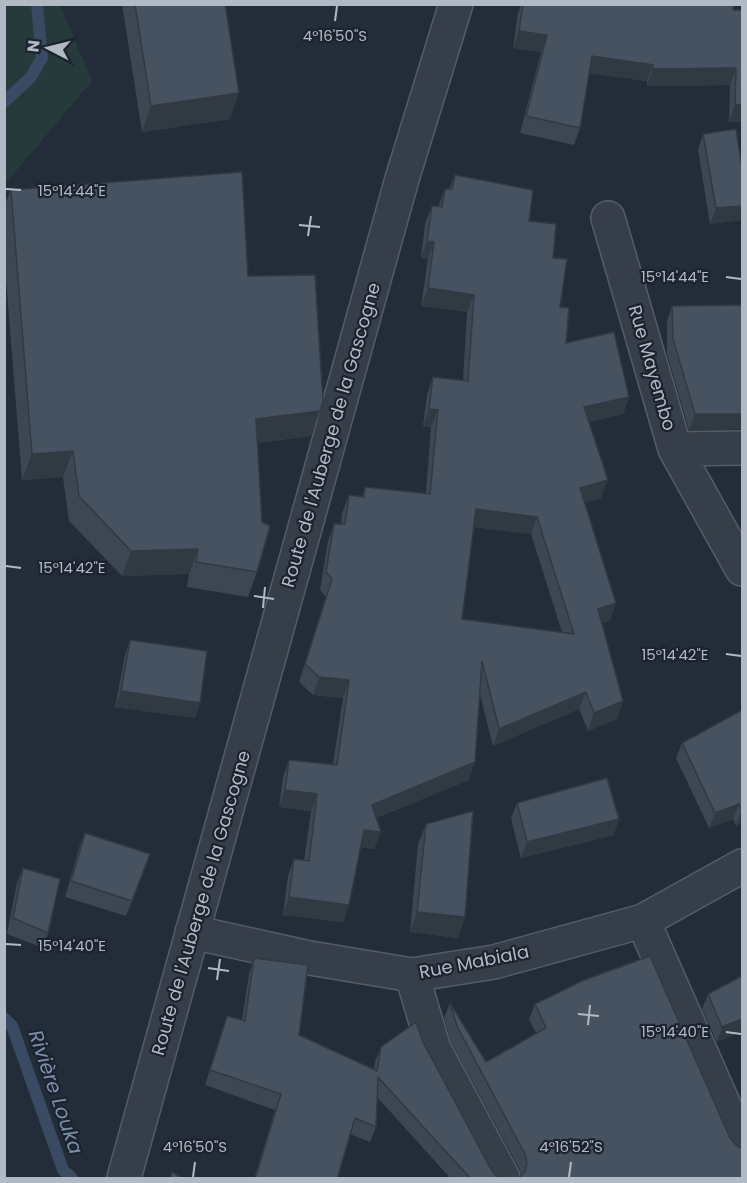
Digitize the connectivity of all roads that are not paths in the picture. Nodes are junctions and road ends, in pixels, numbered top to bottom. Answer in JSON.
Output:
{"nodes":[{"id":1,"x":456,"y":4,"type":"edge"},
{"id":2,"x":608,"y":218,"type":"dead end"},
{"id":3,"x":742,"y":448,"type":"edge"},
{"id":4,"x":675,"y":449,"type":"junction"},
{"id":5,"x":742,"y":569,"type":"edge"},
{"id":6,"x":742,"y":866,"type":"edge"},
{"id":7,"x":643,"y":921,"type":"junction"},
{"id":8,"x":192,"y":932,"type":"junction"},
{"id":9,"x":412,"y":975,"type":"junction"},
{"id":10,"x":742,"y":1146,"type":"edge"},
{"id":11,"x":124,"y":1179,"type":"edge"},
{"id":12,"x":503,"y":1179,"type":"edge"}],
"edges":[{"from":1,"to":8,"type":"street","name":"Route de l'Auberge de la Gascogne"},
{"from":2,"to":4,"type":"street","name":"Rue Mayembo"},
{"from":3,"to":4,"type":"street","name":"Rue Mayembo"},
{"from":4,"to":5,"type":"street","name":"Rue Mayembo"},
{"from":6,"to":7,"type":"street","name":"Rue Mabiala"},
{"from":7,"to":9,"type":"street","name":"Rue Mabiala"},
{"from":7,"to":10,"type":"street"},
{"from":8,"to":9,"type":"street","name":"Rue Mabiala"},
{"from":8,"to":11,"type":"street","name":"Route de l'Auberge de la Gascogne"},
{"from":9,"to":12,"type":"street"}]}
